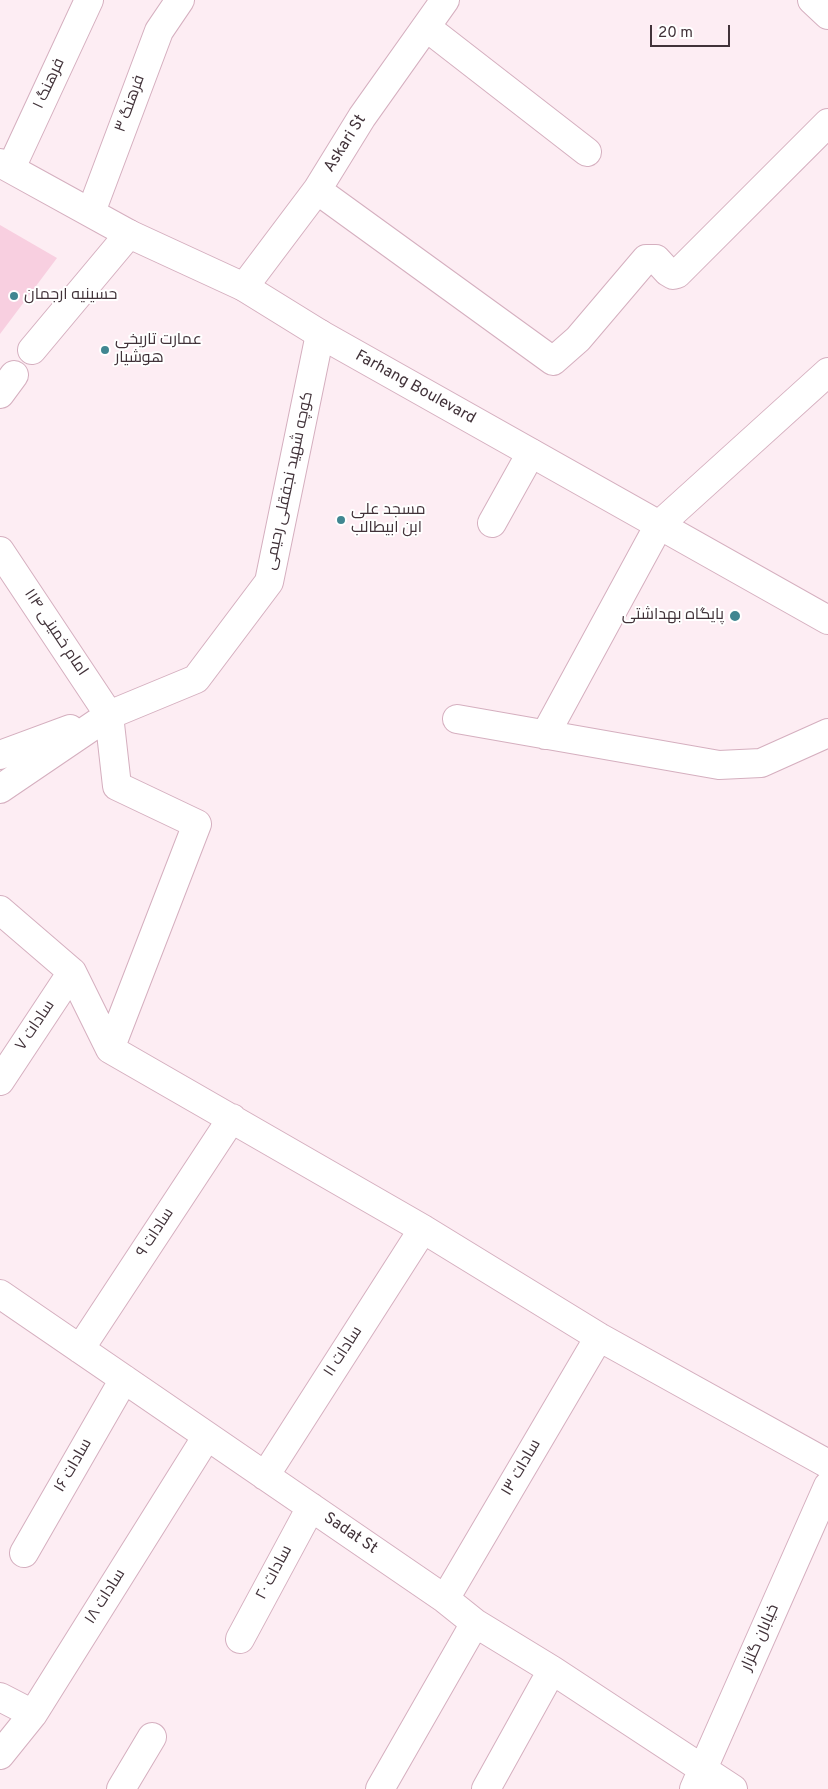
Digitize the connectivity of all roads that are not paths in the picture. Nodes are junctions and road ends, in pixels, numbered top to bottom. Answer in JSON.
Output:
{"nodes":[{"id":1,"x":89,"y":0,"type":"edge"},
{"id":2,"x":180,"y":0,"type":"edge"},
{"id":3,"x":446,"y":0,"type":"edge"},
{"id":4,"x":812,"y":0,"type":"edge"},
{"id":5,"x":828,"y":15,"type":"edge"},
{"id":6,"x":426,"y":27,"type":"junction"},
{"id":7,"x":828,"y":122,"type":"edge"},
{"id":8,"x":586,"y":152,"type":"dead end"},
{"id":9,"x":5,"y":166,"type":"edge"},
{"id":10,"x":317,"y":190,"type":"junction"},
{"id":11,"x":91,"y":212,"type":"junction"},
{"id":12,"x":129,"y":234,"type":"junction"},
{"id":13,"x":244,"y":287,"type":"junction"},
{"id":14,"x":320,"y":334,"type":"junction"},
{"id":15,"x":32,"y":350,"type":"dead end"},
{"id":16,"x":828,"y":372,"type":"edge"},
{"id":17,"x":531,"y":453,"type":"junction"},
{"id":18,"x":492,"y":523,"type":"dead end"},
{"id":19,"x":659,"y":525,"type":"junction"},
{"id":20,"x":0,"y":551,"type":"edge"},
{"id":21,"x":828,"y":620,"type":"edge"},
{"id":22,"x":109,"y":715,"type":"junction"},
{"id":23,"x":457,"y":719,"type":"dead end"},
{"id":24,"x":828,"y":733,"type":"edge"},
{"id":25,"x":545,"y":735,"type":"junction"},
{"id":26,"x":0,"y":755,"type":"edge"},
{"id":27,"x":0,"y":789,"type":"edge"},
{"id":28,"x":0,"y":910,"type":"edge"},
{"id":29,"x":72,"y":972,"type":"junction"},
{"id":30,"x":110,"y":1049,"type":"junction"},
{"id":31,"x":0,"y":1081,"type":"edge"},
{"id":32,"x":232,"y":1118,"type":"junction"},
{"id":33,"x":423,"y":1229,"type":"junction"},
{"id":34,"x":0,"y":1294,"type":"edge"},
{"id":35,"x":599,"y":1337,"type":"junction"},
{"id":36,"x":80,"y":1349,"type":"junction"},
{"id":37,"x":124,"y":1380,"type":"junction"},
{"id":38,"x":207,"y":1436,"type":"junction"},
{"id":39,"x":828,"y":1464,"type":"edge"},
{"id":40,"x":265,"y":1476,"type":"junction"},
{"id":41,"x":828,"y":1486,"type":"edge"},
{"id":42,"x":311,"y":1507,"type":"junction"},
{"id":43,"x":24,"y":1553,"type":"dead end"},
{"id":44,"x":445,"y":1599,"type":"junction"},
{"id":45,"x":475,"y":1623,"type":"junction"},
{"id":46,"x":240,"y":1639,"type":"dead end"},
{"id":47,"x":552,"y":1670,"type":"junction"},
{"id":48,"x":0,"y":1697,"type":"edge"},
{"id":49,"x":33,"y":1714,"type":"junction"},
{"id":50,"x":152,"y":1737,"type":"dead end"},
{"id":51,"x":0,"y":1755,"type":"edge"},
{"id":52,"x":699,"y":1779,"type":"edge"},
{"id":53,"x":121,"y":1789,"type":"edge"},
{"id":54,"x":380,"y":1789,"type":"edge"},
{"id":55,"x":486,"y":1789,"type":"edge"},
{"id":56,"x":733,"y":1789,"type":"edge"}],
"edges":[{"from":1,"to":9,"type":"street","name":"فرهنگ ۱"},
{"from":2,"to":11,"type":"street","name":"فرهنگ ۳"},
{"from":3,"to":6,"type":"street","name":"Askari St"},
{"from":4,"to":5,"type":"street"},
{"from":6,"to":8,"type":"street"},
{"from":6,"to":10,"type":"street","name":"Askari St"},
{"from":7,"to":10,"type":"street"},
{"from":9,"to":11,"type":"street","name":"Farhang Boulevard"},
{"from":10,"to":13,"type":"street","name":"Askari St"},
{"from":11,"to":12,"type":"street","name":"Farhang Boulevard"},
{"from":12,"to":13,"type":"street","name":"Farhang Boulevard"},
{"from":12,"to":15,"type":"street"},
{"from":13,"to":14,"type":"street","name":"Farhang Boulevard"},
{"from":14,"to":17,"type":"street","name":"Farhang Boulevard"},
{"from":14,"to":22,"type":"street","name":"کوچه شهید نجفقلی رحیمی"},
{"from":16,"to":19,"type":"street"},
{"from":17,"to":18,"type":"street"},
{"from":17,"to":19,"type":"street","name":"Farhang Boulevard"},
{"from":19,"to":21,"type":"street","name":"Farhang Boulevard"},
{"from":19,"to":25,"type":"street"},
{"from":20,"to":22,"type":"street","name":"امام خمینی ۱۱۴"},
{"from":22,"to":26,"type":"street"},
{"from":22,"to":27,"type":"street","name":"کوچه شهید نجفقلی رحیمی"},
{"from":22,"to":30,"type":"street"},
{"from":23,"to":25,"type":"street"},
{"from":24,"to":25,"type":"street"},
{"from":28,"to":29,"type":"street"},
{"from":29,"to":30,"type":"street"},
{"from":29,"to":31,"type":"street","name":"سادات ۷"},
{"from":30,"to":32,"type":"street"},
{"from":32,"to":33,"type":"street"},
{"from":32,"to":36,"type":"street","name":"سادات ۹"},
{"from":33,"to":35,"type":"street"},
{"from":33,"to":40,"type":"street","name":"سادات ۱۱"},
{"from":34,"to":36,"type":"street","name":"Sadat St"},
{"from":35,"to":39,"type":"street"},
{"from":35,"to":44,"type":"street","name":"سادات ۱۳"},
{"from":36,"to":37,"type":"street","name":"Sadat St"},
{"from":37,"to":38,"type":"street","name":"Sadat St"},
{"from":37,"to":43,"type":"street","name":"سادات ۱۶"},
{"from":38,"to":40,"type":"street","name":"Sadat St"},
{"from":38,"to":49,"type":"street","name":"سادات ۱۸"},
{"from":40,"to":42,"type":"street","name":"Sadat St"},
{"from":41,"to":52,"type":"street","name":"خیابان گلزار"},
{"from":42,"to":44,"type":"street","name":"Sadat St"},
{"from":42,"to":46,"type":"street","name":"سادات ۲۰"},
{"from":44,"to":45,"type":"street","name":"Sadat St"},
{"from":45,"to":47,"type":"street","name":"Sadat St"},
{"from":45,"to":54,"type":"street"},
{"from":47,"to":52,"type":"street","name":"Sadat St"},
{"from":47,"to":55,"type":"street"},
{"from":48,"to":49,"type":"street"},
{"from":49,"to":51,"type":"street","name":"سادات ۱۸"},
{"from":50,"to":53,"type":"street"},
{"from":52,"to":56,"type":"street","name":"Sadat St"}]}
